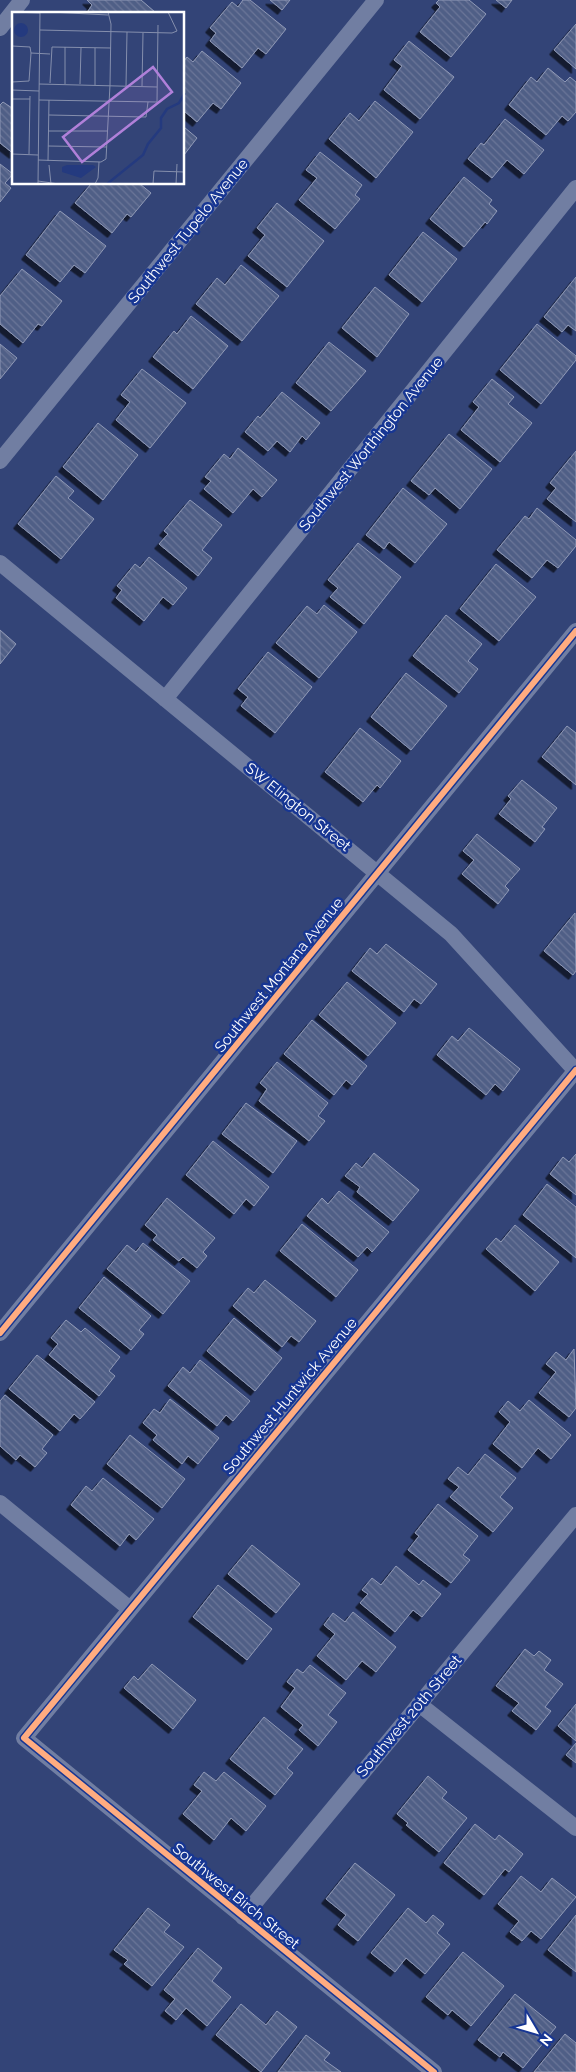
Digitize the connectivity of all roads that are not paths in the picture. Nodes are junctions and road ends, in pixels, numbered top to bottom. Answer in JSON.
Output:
{"nodes":[{"id":1,"x":22,"y":0,"type":"edge"},
{"id":2,"x":376,"y":0,"type":"edge"},
{"id":3,"x":13,"y":12,"type":"edge"},
{"id":4,"x":12,"y":13,"type":"edge"},
{"id":5,"x":0,"y":28,"type":"edge"},
{"id":6,"x":576,"y":188,"type":"edge"},
{"id":7,"x":0,"y":461,"type":"edge"},
{"id":8,"x":0,"y":563,"type":"edge"},
{"id":9,"x":576,"y":631,"type":"edge"},
{"id":10,"x":165,"y":699,"type":"junction"},
{"id":11,"x":379,"y":873,"type":"junction"},
{"id":12,"x":576,"y":1071,"type":"edge"},
{"id":13,"x":0,"y":1333,"type":"edge"},
{"id":14,"x":0,"y":1503,"type":"edge"},
{"id":15,"x":576,"y":1515,"type":"edge"},
{"id":16,"x":130,"y":1609,"type":"junction"},
{"id":17,"x":419,"y":1704,"type":"junction"},
{"id":18,"x":24,"y":1738,"type":"joint"},
{"id":19,"x":576,"y":1828,"type":"edge"},
{"id":20,"x":243,"y":1918,"type":"junction"},
{"id":21,"x":434,"y":2072,"type":"edge"}],
"edges":[{"from":1,"to":3,"type":"street"},
{"from":2,"to":7,"type":"street","name":"Southwest Tupelo Avenue"},
{"from":4,"to":5,"type":"street"},
{"from":6,"to":10,"type":"street","name":"Southwest Worthington Avenue"},
{"from":8,"to":10,"type":"street","name":"SW Elington Street"},
{"from":9,"to":11,"type":"street","name":"Southwest Montana Avenue"},
{"from":10,"to":11,"type":"street","name":"SW Elington Street"},
{"from":11,"to":12,"type":"street","name":"SW Elington Street"},
{"from":11,"to":13,"type":"street","name":"Southwest Montana Avenue"},
{"from":12,"to":16,"type":"street","name":"Southwest Huntwick Avenue"},
{"from":14,"to":16,"type":"street"},
{"from":15,"to":17,"type":"street","name":"Southwest 20th Street"},
{"from":16,"to":18,"type":"street","name":"Southwest Huntwick Avenue"},
{"from":17,"to":19,"type":"street"},
{"from":17,"to":20,"type":"street","name":"Southwest 20th Street"},
{"from":18,"to":20,"type":"street","name":"Southwest Birch Street"},
{"from":20,"to":21,"type":"street","name":"Southwest Birch Street"}]}
